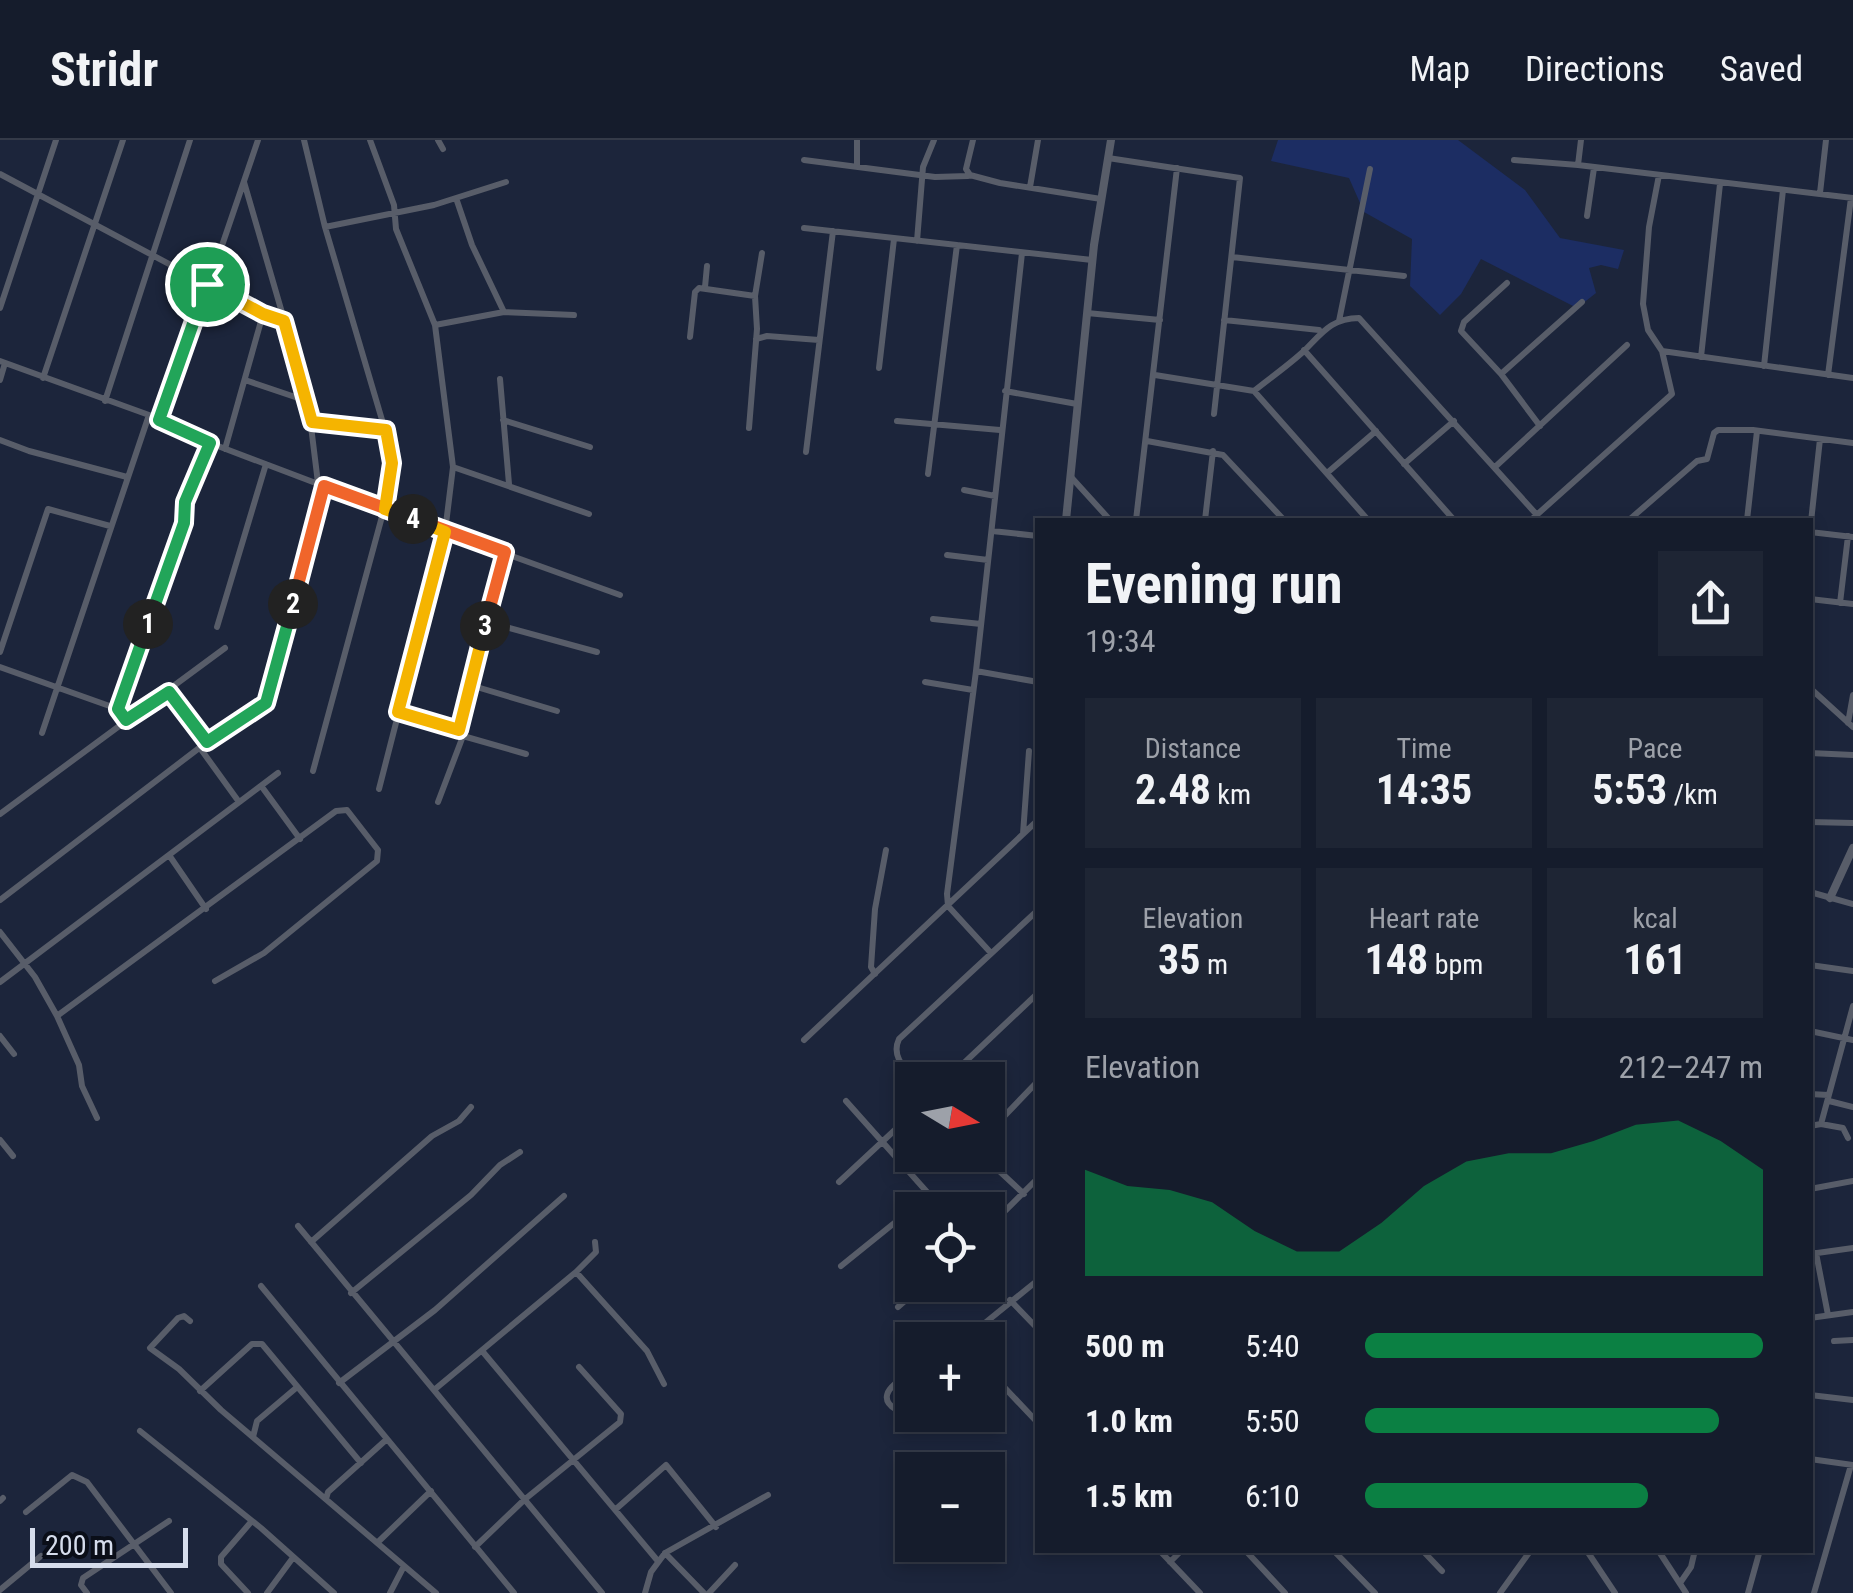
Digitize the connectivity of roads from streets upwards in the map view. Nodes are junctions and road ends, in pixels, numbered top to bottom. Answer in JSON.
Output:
{"nodes":[{"id":1,"x":56,"y":140,"type":"edge"},
{"id":2,"x":123,"y":140,"type":"edge"},
{"id":3,"x":190,"y":140,"type":"edge"},
{"id":4,"x":258,"y":140,"type":"edge"},
{"id":5,"x":304,"y":140,"type":"edge"},
{"id":6,"x":370,"y":140,"type":"edge"},
{"id":7,"x":438,"y":140,"type":"edge"},
{"id":8,"x":857,"y":140,"type":"edge"},
{"id":9,"x":934,"y":140,"type":"edge"},
{"id":10,"x":973,"y":140,"type":"edge"},
{"id":11,"x":1038,"y":140,"type":"edge"},
{"id":12,"x":1111,"y":140,"type":"edge"},
{"id":13,"x":1581,"y":140,"type":"edge"},
{"id":14,"x":1826,"y":140,"type":"edge"},
{"id":15,"x":443,"y":150,"type":"dead end"},
{"id":16,"x":1108,"y":158,"type":"junction"},
{"id":17,"x":804,"y":160,"type":"dead end"},
{"id":18,"x":1514,"y":160,"type":"dead end"},
{"id":19,"x":1578,"y":165,"type":"junction"},
{"id":20,"x":857,"y":167,"type":"junction"},
{"id":21,"x":1177,"y":168,"type":"junction"},
{"id":22,"x":1594,"y":168,"type":"junction"},
{"id":23,"x":1370,"y":169,"type":"dead end"},
{"id":24,"x":0,"y":174,"type":"edge"},
{"id":25,"x":923,"y":175,"type":"junction"},
{"id":26,"x":1659,"y":175,"type":"junction"},
{"id":27,"x":970,"y":176,"type":"junction"},
{"id":28,"x":244,"y":182,"type":"junction"},
{"id":29,"x":506,"y":182,"type":"dead end"},
{"id":30,"x":1720,"y":184,"type":"junction"},
{"id":31,"x":1030,"y":188,"type":"junction"},
{"id":32,"x":1783,"y":190,"type":"junction"},
{"id":33,"x":38,"y":194,"type":"junction"},
{"id":34,"x":1820,"y":194,"type":"junction"},
{"id":35,"x":456,"y":198,"type":"junction"},
{"id":36,"x":1102,"y":198,"type":"junction"},
{"id":37,"x":1849,"y":198,"type":"edge"},
{"id":38,"x":394,"y":214,"type":"junction"},
{"id":39,"x":1587,"y":216,"type":"dead end"},
{"id":40,"x":96,"y":224,"type":"junction"},
{"id":41,"x":325,"y":227,"type":"junction"},
{"id":42,"x":804,"y":228,"type":"dead end"},
{"id":43,"x":833,"y":231,"type":"junction"},
{"id":44,"x":894,"y":238,"type":"junction"},
{"id":45,"x":916,"y":240,"type":"junction"},
{"id":46,"x":957,"y":244,"type":"junction"},
{"id":47,"x":152,"y":253,"type":"junction"},
{"id":48,"x":762,"y":253,"type":"dead end"},
{"id":49,"x":1022,"y":253,"type":"junction"},
{"id":50,"x":1232,"y":257,"type":"junction"},
{"id":51,"x":1092,"y":260,"type":"junction"},
{"id":52,"x":707,"y":266,"type":"dead end"},
{"id":53,"x":1348,"y":269,"type":"junction"},
{"id":54,"x":1404,"y":276,"type":"dead end"},
{"id":55,"x":1507,"y":283,"type":"dead end"},
{"id":56,"x":207,"y":284,"type":"junction"},
{"id":57,"x":705,"y":288,"type":"junction"},
{"id":58,"x":755,"y":296,"type":"junction"},
{"id":59,"x":1582,"y":302,"type":"dead end"},
{"id":60,"x":0,"y":308,"type":"edge"},
{"id":61,"x":504,"y":312,"type":"junction"},
{"id":62,"x":1086,"y":312,"type":"junction"},
{"id":63,"x":263,"y":314,"type":"junction"},
{"id":64,"x":574,"y":315,"type":"dead end"},
{"id":65,"x":1160,"y":320,"type":"junction"},
{"id":66,"x":1224,"y":320,"type":"junction"},
{"id":67,"x":284,"y":321,"type":"junction"},
{"id":68,"x":1339,"y":321,"type":"junction"},
{"id":69,"x":434,"y":325,"type":"junction"},
{"id":70,"x":757,"y":328,"type":"junction"},
{"id":71,"x":1321,"y":331,"type":"junction"},
{"id":72,"x":767,"y":336,"type":"junction"},
{"id":73,"x":690,"y":337,"type":"dead end"},
{"id":74,"x":756,"y":339,"type":"junction"},
{"id":75,"x":819,"y":340,"type":"junction"},
{"id":76,"x":1628,"y":345,"type":"dead end"},
{"id":77,"x":1304,"y":350,"type":"junction"},
{"id":78,"x":1662,"y":352,"type":"junction"},
{"id":79,"x":1701,"y":358,"type":"junction"},
{"id":80,"x":3,"y":362,"type":"edge"},
{"id":81,"x":1764,"y":366,"type":"junction"},
{"id":82,"x":879,"y":368,"type":"dead end"},
{"id":83,"x":1501,"y":374,"type":"junction"},
{"id":84,"x":1828,"y":375,"type":"junction"},
{"id":85,"x":1155,"y":376,"type":"junction"},
{"id":86,"x":43,"y":378,"type":"junction"},
{"id":87,"x":1853,"y":378,"type":"edge"},
{"id":88,"x":0,"y":380,"type":"edge"},
{"id":89,"x":245,"y":380,"type":"junction"},
{"id":90,"x":500,"y":380,"type":"dead end"},
{"id":91,"x":1218,"y":384,"type":"junction"},
{"id":92,"x":1006,"y":391,"type":"junction"},
{"id":93,"x":1254,"y":392,"type":"junction"},
{"id":94,"x":104,"y":400,"type":"junction"},
{"id":95,"x":308,"y":402,"type":"junction"},
{"id":96,"x":1077,"y":404,"type":"junction"},
{"id":97,"x":1214,"y":414,"type":"dead end"},
{"id":98,"x":149,"y":415,"type":"junction"},
{"id":99,"x":159,"y":420,"type":"junction"},
{"id":100,"x":503,"y":420,"type":"junction"},
{"id":101,"x":896,"y":421,"type":"dead end"},
{"id":102,"x":312,"y":422,"type":"junction"},
{"id":103,"x":1454,"y":422,"type":"junction"},
{"id":104,"x":936,"y":423,"type":"junction"},
{"id":105,"x":1540,"y":426,"type":"junction"},
{"id":106,"x":749,"y":428,"type":"dead end"},
{"id":107,"x":386,"y":430,"type":"junction"},
{"id":108,"x":1000,"y":430,"type":"junction"},
{"id":109,"x":1376,"y":431,"type":"junction"},
{"id":110,"x":1758,"y":431,"type":"junction"},
{"id":111,"x":1820,"y":439,"type":"junction"},
{"id":112,"x":0,"y":440,"type":"edge"},
{"id":113,"x":1148,"y":441,"type":"junction"},
{"id":114,"x":210,"y":443,"type":"junction"},
{"id":115,"x":1853,"y":443,"type":"edge"},
{"id":116,"x":590,"y":447,"type":"dead end"},
{"id":117,"x":225,"y":448,"type":"junction"},
{"id":118,"x":1214,"y":451,"type":"junction"},
{"id":119,"x":806,"y":452,"type":"dead end"},
{"id":120,"x":266,"y":464,"type":"junction"},
{"id":121,"x":1404,"y":464,"type":"junction"},
{"id":122,"x":453,"y":466,"type":"junction"},
{"id":123,"x":1495,"y":467,"type":"junction"},
{"id":124,"x":1327,"y":473,"type":"junction"},
{"id":125,"x":928,"y":474,"type":"dead end"},
{"id":126,"x":127,"y":477,"type":"junction"},
{"id":127,"x":1071,"y":477,"type":"junction"},
{"id":128,"x":322,"y":484,"type":"junction"},
{"id":129,"x":509,"y":484,"type":"junction"},
{"id":130,"x":964,"y":490,"type":"dead end"},
{"id":131,"x":995,"y":496,"type":"junction"},
{"id":132,"x":385,"y":509,"type":"junction"},
{"id":133,"x":589,"y":514,"type":"dead end"},
{"id":134,"x":1534,"y":517,"type":"edge"},
{"id":135,"x":1066,"y":518,"type":"edge"},
{"id":136,"x":1108,"y":518,"type":"edge"},
{"id":137,"x":1136,"y":518,"type":"edge"},
{"id":138,"x":1205,"y":518,"type":"edge"},
{"id":139,"x":1282,"y":518,"type":"edge"},
{"id":140,"x":1366,"y":518,"type":"edge"},
{"id":141,"x":1452,"y":518,"type":"edge"},
{"id":142,"x":1632,"y":518,"type":"edge"},
{"id":143,"x":1747,"y":518,"type":"edge"},
{"id":144,"x":1812,"y":518,"type":"edge"},
{"id":145,"x":110,"y":526,"type":"junction"},
{"id":146,"x":992,"y":531,"type":"junction"},
{"id":147,"x":445,"y":532,"type":"junction"},
{"id":148,"x":1813,"y":532,"type":"edge"},
{"id":149,"x":1035,"y":536,"type":"edge"},
{"id":150,"x":1850,"y":536,"type":"edge"},
{"id":151,"x":505,"y":552,"type":"junction"},
{"id":152,"x":947,"y":555,"type":"dead end"},
{"id":153,"x":988,"y":560,"type":"junction"},
{"id":154,"x":620,"y":594,"type":"dead end"},
{"id":155,"x":1813,"y":599,"type":"edge"},
{"id":156,"x":1840,"y":603,"type":"junction"},
{"id":157,"x":1853,"y":604,"type":"edge"},
{"id":158,"x":934,"y":618,"type":"dead end"},
{"id":159,"x":486,"y":622,"type":"junction"},
{"id":160,"x":981,"y":624,"type":"junction"},
{"id":161,"x":217,"y":627,"type":"dead end"},
{"id":162,"x":225,"y":648,"type":"dead end"},
{"id":163,"x":0,"y":652,"type":"edge"},
{"id":164,"x":597,"y":652,"type":"dead end"},
{"id":165,"x":0,"y":668,"type":"edge"},
{"id":166,"x":976,"y":672,"type":"junction"},
{"id":167,"x":925,"y":682,"type":"dead end"},
{"id":168,"x":1035,"y":682,"type":"edge"},
{"id":169,"x":470,"y":685,"type":"junction"},
{"id":170,"x":59,"y":688,"type":"junction"},
{"id":171,"x":973,"y":690,"type":"junction"},
{"id":172,"x":1813,"y":691,"type":"edge"},
{"id":173,"x":169,"y":692,"type":"junction"},
{"id":174,"x":1853,"y":695,"type":"edge"},
{"id":175,"x":118,"y":709,"type":"junction"},
{"id":176,"x":557,"y":711,"type":"dead end"},
{"id":177,"x":398,"y":712,"type":"junction"},
{"id":178,"x":126,"y":720,"type":"junction"},
{"id":179,"x":1851,"y":725,"type":"edge"},
{"id":180,"x":42,"y":732,"type":"dead end"},
{"id":181,"x":461,"y":733,"type":"junction"},
{"id":182,"x":204,"y":745,"type":"junction"},
{"id":183,"x":1029,"y":751,"type":"dead end"},
{"id":184,"x":1813,"y":753,"type":"edge"},
{"id":185,"x":526,"y":754,"type":"dead end"},
{"id":186,"x":1853,"y":754,"type":"edge"},
{"id":187,"x":313,"y":771,"type":"dead end"},
{"id":188,"x":278,"y":773,"type":"dead end"},
{"id":189,"x":262,"y":786,"type":"junction"},
{"id":190,"x":380,"y":789,"type":"dead end"},
{"id":191,"x":239,"y":802,"type":"junction"},
{"id":192,"x":438,"y":802,"type":"dead end"},
{"id":193,"x":0,"y":814,"type":"edge"},
{"id":194,"x":1813,"y":822,"type":"edge"},
{"id":195,"x":1035,"y":823,"type":"edge"},
{"id":196,"x":1853,"y":824,"type":"edge"},
{"id":197,"x":1023,"y":835,"type":"junction"},
{"id":198,"x":300,"y":840,"type":"junction"},
{"id":199,"x":1853,"y":848,"type":"edge"},
{"id":200,"x":886,"y":850,"type":"dead end"},
{"id":201,"x":169,"y":855,"type":"junction"},
{"id":202,"x":1813,"y":893,"type":"edge"},
{"id":203,"x":1830,"y":898,"type":"junction"},
{"id":204,"x":0,"y":900,"type":"edge"},
{"id":205,"x":1853,"y":904,"type":"edge"},
{"id":206,"x":948,"y":906,"type":"junction"},
{"id":207,"x":206,"y":909,"type":"junction"},
{"id":208,"x":1035,"y":913,"type":"edge"},
{"id":209,"x":0,"y":932,"type":"edge"},
{"id":210,"x":992,"y":952,"type":"junction"},
{"id":211,"x":23,"y":963,"type":"junction"},
{"id":212,"x":1813,"y":965,"type":"edge"},
{"id":213,"x":1853,"y":971,"type":"edge"},
{"id":214,"x":874,"y":974,"type":"junction"},
{"id":215,"x":215,"y":980,"type":"dead end"},
{"id":216,"x":0,"y":982,"type":"edge"},
{"id":217,"x":1035,"y":996,"type":"edge"},
{"id":218,"x":1853,"y":1006,"type":"edge"},
{"id":219,"x":56,"y":1016,"type":"junction"},
{"id":220,"x":1813,"y":1032,"type":"edge"},
{"id":221,"x":0,"y":1036,"type":"edge"},
{"id":222,"x":1842,"y":1037,"type":"junction"},
{"id":223,"x":804,"y":1040,"type":"dead end"},
{"id":224,"x":1853,"y":1040,"type":"edge"},
{"id":225,"x":14,"y":1054,"type":"dead end"},
{"id":226,"x":900,"y":1062,"type":"edge"},
{"id":227,"x":965,"y":1062,"type":"edge"},
{"id":228,"x":1035,"y":1084,"type":"edge"},
{"id":229,"x":1813,"y":1095,"type":"edge"},
{"id":230,"x":1828,"y":1098,"type":"junction"},
{"id":231,"x":846,"y":1101,"type":"dead end"},
{"id":232,"x":471,"y":1108,"type":"dead end"},
{"id":233,"x":1853,"y":1108,"type":"edge"},
{"id":234,"x":1005,"y":1116,"type":"edge"},
{"id":235,"x":97,"y":1118,"type":"dead end"},
{"id":236,"x":1821,"y":1124,"type":"junction"},
{"id":237,"x":1813,"y":1125,"type":"edge"},
{"id":238,"x":895,"y":1130,"type":"edge"},
{"id":239,"x":1848,"y":1138,"type":"dead end"},
{"id":240,"x":0,"y":1140,"type":"edge"},
{"id":241,"x":883,"y":1142,"type":"junction"},
{"id":242,"x":520,"y":1152,"type":"dead end"},
{"id":243,"x":13,"y":1156,"type":"dead end"},
{"id":244,"x":1000,"y":1172,"type":"edge"},
{"id":245,"x":1035,"y":1181,"type":"edge"},
{"id":246,"x":1853,"y":1181,"type":"edge"},
{"id":247,"x":839,"y":1182,"type":"dead end"},
{"id":248,"x":1813,"y":1188,"type":"edge"},
{"id":249,"x":925,"y":1192,"type":"edge"},
{"id":250,"x":1024,"y":1194,"type":"junction"},
{"id":251,"x":564,"y":1196,"type":"dead end"},
{"id":252,"x":1005,"y":1212,"type":"edge"},
{"id":253,"x":895,"y":1222,"type":"edge"},
{"id":254,"x":298,"y":1226,"type":"dead end"},
{"id":255,"x":312,"y":1242,"type":"junction"},
{"id":256,"x":595,"y":1242,"type":"dead end"},
{"id":257,"x":1853,"y":1248,"type":"edge"},
{"id":258,"x":1813,"y":1253,"type":"edge"},
{"id":259,"x":841,"y":1266,"type":"dead end"},
{"id":260,"x":576,"y":1272,"type":"junction"},
{"id":261,"x":1035,"y":1282,"type":"edge"},
{"id":262,"x":260,"y":1286,"type":"dead end"},
{"id":263,"x":351,"y":1293,"type":"junction"},
{"id":264,"x":1010,"y":1300,"type":"junction"},
{"id":265,"x":904,"y":1302,"type":"edge"},
{"id":266,"x":898,"y":1308,"type":"dead end"},
{"id":267,"x":1853,"y":1312,"type":"edge"},
{"id":268,"x":1828,"y":1315,"type":"junction"},
{"id":269,"x":1813,"y":1318,"type":"edge"},
{"id":270,"x":190,"y":1321,"type":"dead end"},
{"id":271,"x":985,"y":1322,"type":"edge"},
{"id":272,"x":1035,"y":1326,"type":"edge"},
{"id":273,"x":1853,"y":1340,"type":"edge"},
{"id":274,"x":1834,"y":1342,"type":"dead end"},
{"id":275,"x":392,"y":1343,"type":"junction"},
{"id":276,"x":483,"y":1352,"type":"junction"},
{"id":277,"x":579,"y":1367,"type":"dead end"},
{"id":278,"x":339,"y":1383,"type":"junction"},
{"id":279,"x":664,"y":1384,"type":"dead end"},
{"id":280,"x":895,"y":1384,"type":"edge"},
{"id":281,"x":296,"y":1388,"type":"junction"},
{"id":282,"x":1005,"y":1388,"type":"edge"},
{"id":283,"x":434,"y":1390,"type":"junction"},
{"id":284,"x":200,"y":1391,"type":"junction"},
{"id":285,"x":1813,"y":1395,"type":"edge"},
{"id":286,"x":1853,"y":1400,"type":"edge"},
{"id":287,"x":895,"y":1407,"type":"edge"},
{"id":288,"x":1035,"y":1420,"type":"edge"},
{"id":289,"x":140,"y":1430,"type":"dead end"},
{"id":290,"x":253,"y":1438,"type":"junction"},
{"id":291,"x":387,"y":1439,"type":"junction"},
{"id":292,"x":1813,"y":1458,"type":"edge"},
{"id":293,"x":572,"y":1460,"type":"junction"},
{"id":294,"x":361,"y":1462,"type":"junction"},
{"id":295,"x":1852,"y":1465,"type":"edge"},
{"id":296,"x":431,"y":1491,"type":"junction"},
{"id":297,"x":768,"y":1495,"type":"dead end"},
{"id":298,"x":326,"y":1499,"type":"junction"},
{"id":299,"x":524,"y":1500,"type":"junction"},
{"id":300,"x":616,"y":1509,"type":"junction"},
{"id":301,"x":26,"y":1512,"type":"dead end"},
{"id":302,"x":168,"y":1520,"type":"dead end"},
{"id":303,"x":252,"y":1522,"type":"junction"},
{"id":304,"x":716,"y":1526,"type":"junction"},
{"id":305,"x":376,"y":1542,"type":"junction"},
{"id":306,"x":132,"y":1545,"type":"junction"},
{"id":307,"x":475,"y":1548,"type":"junction"},
{"id":308,"x":664,"y":1553,"type":"junction"},
{"id":309,"x":1161,"y":1553,"type":"edge"},
{"id":310,"x":1179,"y":1553,"type":"edge"},
{"id":311,"x":1252,"y":1553,"type":"edge"},
{"id":312,"x":1336,"y":1553,"type":"edge"},
{"id":313,"x":1425,"y":1553,"type":"edge"},
{"id":314,"x":1529,"y":1553,"type":"edge"},
{"id":315,"x":1588,"y":1553,"type":"edge"},
{"id":316,"x":1660,"y":1553,"type":"edge"},
{"id":317,"x":1694,"y":1553,"type":"edge"},
{"id":318,"x":1759,"y":1553,"type":"edge"},
{"id":319,"x":41,"y":1556,"type":"dead end"},
{"id":320,"x":292,"y":1559,"type":"junction"},
{"id":321,"x":657,"y":1560,"type":"junction"},
{"id":322,"x":1170,"y":1562,"type":"junction"},
{"id":323,"x":404,"y":1566,"type":"junction"},
{"id":324,"x":735,"y":1566,"type":"dead end"},
{"id":325,"x":1442,"y":1571,"type":"dead end"},
{"id":326,"x":1680,"y":1584,"type":"junction"},
{"id":327,"x":0,"y":1590,"type":"edge"},
{"id":328,"x":87,"y":1593,"type":"edge"},
{"id":329,"x":171,"y":1593,"type":"edge"},
{"id":330,"x":248,"y":1593,"type":"edge"},
{"id":331,"x":266,"y":1593,"type":"edge"},
{"id":332,"x":334,"y":1593,"type":"edge"},
{"id":333,"x":390,"y":1593,"type":"edge"},
{"id":334,"x":436,"y":1593,"type":"edge"},
{"id":335,"x":514,"y":1593,"type":"edge"},
{"id":336,"x":602,"y":1593,"type":"edge"},
{"id":337,"x":645,"y":1593,"type":"edge"},
{"id":338,"x":706,"y":1593,"type":"edge"},
{"id":339,"x":1200,"y":1593,"type":"edge"},
{"id":340,"x":1286,"y":1593,"type":"edge"},
{"id":341,"x":1375,"y":1593,"type":"edge"},
{"id":342,"x":1500,"y":1593,"type":"edge"},
{"id":343,"x":1615,"y":1593,"type":"edge"},
{"id":344,"x":1686,"y":1593,"type":"edge"},
{"id":345,"x":1748,"y":1593,"type":"edge"},
{"id":346,"x":1814,"y":1593,"type":"edge"}],
"edges":[{"from":1,"to":33,"type":"street"},
{"from":2,"to":40,"type":"street"},
{"from":3,"to":47,"type":"street"},
{"from":4,"to":28,"type":"street"},
{"from":5,"to":41,"type":"street"},
{"from":6,"to":38,"type":"street"},
{"from":7,"to":15,"type":"street"},
{"from":8,"to":20,"type":"street"},
{"from":9,"to":25,"type":"street"},
{"from":10,"to":27,"type":"street"},
{"from":11,"to":31,"type":"street"},
{"from":12,"to":16,"type":"street"},
{"from":13,"to":19,"type":"street"},
{"from":14,"to":34,"type":"street"},
{"from":16,"to":21,"type":"street"},
{"from":16,"to":36,"type":"street"},
{"from":17,"to":20,"type":"street"},
{"from":18,"to":19,"type":"street"},
{"from":19,"to":22,"type":"street"},
{"from":20,"to":25,"type":"street"},
{"from":21,"to":50,"type":"street"},
{"from":21,"to":65,"type":"street"},
{"from":22,"to":26,"type":"street"},
{"from":22,"to":39,"type":"street"},
{"from":23,"to":53,"type":"street"},
{"from":24,"to":33,"type":"street"},
{"from":25,"to":27,"type":"street"},
{"from":25,"to":45,"type":"street"},
{"from":26,"to":30,"type":"street"},
{"from":26,"to":78,"type":"street"},
{"from":27,"to":31,"type":"street"},
{"from":28,"to":56,"type":"street"},
{"from":28,"to":67,"type":"street"},
{"from":29,"to":35,"type":"street"},
{"from":30,"to":32,"type":"street"},
{"from":30,"to":79,"type":"street"},
{"from":31,"to":36,"type":"street"},
{"from":32,"to":34,"type":"street"},
{"from":32,"to":81,"type":"street"},
{"from":33,"to":40,"type":"street"},
{"from":33,"to":60,"type":"street"},
{"from":34,"to":37,"type":"street"},
{"from":35,"to":38,"type":"street"},
{"from":35,"to":61,"type":"street"},
{"from":36,"to":51,"type":"street"},
{"from":37,"to":84,"type":"street"},
{"from":38,"to":41,"type":"street"},
{"from":38,"to":69,"type":"street"},
{"from":40,"to":47,"type":"street"},
{"from":40,"to":86,"type":"street"},
{"from":41,"to":107,"type":"street"},
{"from":42,"to":43,"type":"street"},
{"from":43,"to":44,"type":"street"},
{"from":43,"to":75,"type":"street"},
{"from":44,"to":45,"type":"street"},
{"from":44,"to":82,"type":"street"},
{"from":45,"to":46,"type":"street"},
{"from":46,"to":49,"type":"street"},
{"from":46,"to":104,"type":"street"},
{"from":47,"to":56,"type":"street"},
{"from":47,"to":94,"type":"street"},
{"from":48,"to":58,"type":"street"},
{"from":49,"to":51,"type":"street"},
{"from":49,"to":92,"type":"street"},
{"from":50,"to":53,"type":"street"},
{"from":50,"to":66,"type":"street"},
{"from":51,"to":62,"type":"street"},
{"from":52,"to":57,"type":"street"},
{"from":53,"to":54,"type":"street"},
{"from":53,"to":68,"type":"street"},
{"from":55,"to":83,"type":"street"},
{"from":56,"to":63,"type":"street"},
{"from":56,"to":99,"type":"street"},
{"from":57,"to":58,"type":"street"},
{"from":57,"to":73,"type":"street"},
{"from":58,"to":70,"type":"street"},
{"from":59,"to":83,"type":"street"},
{"from":61,"to":64,"type":"street"},
{"from":61,"to":69,"type":"street"},
{"from":62,"to":65,"type":"street"},
{"from":62,"to":96,"type":"street"},
{"from":63,"to":67,"type":"street"},
{"from":63,"to":89,"type":"street"},
{"from":65,"to":85,"type":"street"},
{"from":66,"to":71,"type":"street"},
{"from":66,"to":91,"type":"street"},
{"from":67,"to":95,"type":"street"},
{"from":68,"to":71,"type":"street"},
{"from":68,"to":103,"type":"street"},
{"from":69,"to":122,"type":"street"},
{"from":70,"to":72,"type":"street"},
{"from":70,"to":74,"type":"street"},
{"from":71,"to":77,"type":"street"},
{"from":72,"to":74,"type":"street"},
{"from":72,"to":75,"type":"street"},
{"from":74,"to":106,"type":"street"},
{"from":75,"to":119,"type":"street"},
{"from":76,"to":105,"type":"street"},
{"from":77,"to":93,"type":"street"},
{"from":77,"to":109,"type":"street"},
{"from":78,"to":79,"type":"street"},
{"from":78,"to":134,"type":"street"},
{"from":79,"to":81,"type":"street"},
{"from":80,"to":86,"type":"street"},
{"from":80,"to":88,"type":"street"},
{"from":81,"to":84,"type":"street"},
{"from":83,"to":105,"type":"street"},
{"from":84,"to":87,"type":"street"},
{"from":85,"to":91,"type":"street"},
{"from":85,"to":113,"type":"street"},
{"from":86,"to":94,"type":"street"},
{"from":89,"to":95,"type":"street"},
{"from":89,"to":117,"type":"street"},
{"from":90,"to":100,"type":"street"},
{"from":91,"to":93,"type":"street"},
{"from":91,"to":97,"type":"street"},
{"from":92,"to":96,"type":"street"},
{"from":92,"to":108,"type":"street"},
{"from":93,"to":124,"type":"street"},
{"from":94,"to":98,"type":"street"},
{"from":95,"to":102,"type":"street"},
{"from":96,"to":127,"type":"street"},
{"from":98,"to":99,"type":"street"},
{"from":98,"to":126,"type":"street"},
{"from":99,"to":114,"type":"street"},
{"from":100,"to":116,"type":"street"},
{"from":100,"to":129,"type":"street"},
{"from":101,"to":104,"type":"street"},
{"from":102,"to":107,"type":"street"},
{"from":102,"to":128,"type":"street"},
{"from":103,"to":121,"type":"street"},
{"from":103,"to":123,"type":"street"},
{"from":104,"to":108,"type":"street"},
{"from":104,"to":125,"type":"street"},
{"from":105,"to":123,"type":"street"},
{"from":107,"to":132,"type":"street"},
{"from":108,"to":131,"type":"street"},
{"from":109,"to":121,"type":"street"},
{"from":109,"to":124,"type":"street"},
{"from":110,"to":111,"type":"street"},
{"from":110,"to":142,"type":"street"},
{"from":110,"to":143,"type":"street"},
{"from":111,"to":115,"type":"street"},
{"from":111,"to":144,"type":"street"},
{"from":112,"to":126,"type":"street"},
{"from":113,"to":118,"type":"street"},
{"from":113,"to":137,"type":"street"},
{"from":114,"to":117,"type":"street"},
{"from":114,"to":175,"type":"street"},
{"from":117,"to":120,"type":"street"},
{"from":118,"to":138,"type":"street"},
{"from":118,"to":139,"type":"street"},
{"from":120,"to":128,"type":"street"},
{"from":120,"to":161,"type":"street"},
{"from":121,"to":141,"type":"street"},
{"from":122,"to":129,"type":"street"},
{"from":122,"to":147,"type":"street"},
{"from":123,"to":134,"type":"street"},
{"from":124,"to":140,"type":"street"},
{"from":126,"to":145,"type":"street"},
{"from":127,"to":135,"type":"street"},
{"from":127,"to":136,"type":"street"},
{"from":128,"to":132,"type":"street"},
{"from":128,"to":182,"type":"street"},
{"from":129,"to":133,"type":"street"},
{"from":130,"to":131,"type":"street"},
{"from":131,"to":146,"type":"street"},
{"from":132,"to":147,"type":"street"},
{"from":132,"to":187,"type":"street"},
{"from":145,"to":163,"type":"street"},
{"from":145,"to":170,"type":"street"},
{"from":146,"to":149,"type":"street"},
{"from":146,"to":153,"type":"street"},
{"from":147,"to":151,"type":"street"},
{"from":147,"to":177,"type":"street"},
{"from":148,"to":150,"type":"street"},
{"from":150,"to":156,"type":"street"},
{"from":151,"to":154,"type":"street"},
{"from":151,"to":159,"type":"street"},
{"from":152,"to":153,"type":"street"},
{"from":153,"to":160,"type":"street"},
{"from":155,"to":156,"type":"street"},
{"from":156,"to":157,"type":"street"},
{"from":158,"to":160,"type":"street"},
{"from":159,"to":164,"type":"street"},
{"from":159,"to":169,"type":"street"},
{"from":160,"to":166,"type":"street"},
{"from":162,"to":173,"type":"street"},
{"from":165,"to":170,"type":"street"},
{"from":166,"to":168,"type":"street"},
{"from":166,"to":171,"type":"street"},
{"from":167,"to":171,"type":"street"},
{"from":169,"to":176,"type":"street"},
{"from":169,"to":181,"type":"street"},
{"from":170,"to":175,"type":"street"},
{"from":170,"to":180,"type":"street"},
{"from":171,"to":206,"type":"street"},
{"from":172,"to":179,"type":"street"},
{"from":173,"to":178,"type":"street"},
{"from":173,"to":182,"type":"street"},
{"from":174,"to":179,"type":"street"},
{"from":175,"to":178,"type":"street"},
{"from":177,"to":181,"type":"street"},
{"from":177,"to":190,"type":"street"},
{"from":178,"to":193,"type":"street"},
{"from":181,"to":185,"type":"street"},
{"from":181,"to":192,"type":"street"},
{"from":182,"to":191,"type":"street"},
{"from":182,"to":204,"type":"street"},
{"from":183,"to":197,"type":"street"},
{"from":184,"to":186,"type":"street"},
{"from":188,"to":189,"type":"street"},
{"from":189,"to":191,"type":"street"},
{"from":189,"to":198,"type":"street"},
{"from":191,"to":201,"type":"street"},
{"from":194,"to":196,"type":"street"},
{"from":195,"to":197,"type":"street"},
{"from":197,"to":206,"type":"street"},
{"from":198,"to":207,"type":"street"},
{"from":198,"to":215,"type":"street"},
{"from":199,"to":203,"type":"street"},
{"from":200,"to":214,"type":"street"},
{"from":201,"to":207,"type":"street"},
{"from":201,"to":211,"type":"street"},
{"from":202,"to":203,"type":"street"},
{"from":203,"to":205,"type":"street"},
{"from":206,"to":210,"type":"street"},
{"from":206,"to":214,"type":"street"},
{"from":207,"to":219,"type":"street"},
{"from":208,"to":210,"type":"street"},
{"from":209,"to":211,"type":"street"},
{"from":210,"to":226,"type":"street"},
{"from":211,"to":216,"type":"street"},
{"from":211,"to":219,"type":"street"},
{"from":212,"to":213,"type":"street"},
{"from":214,"to":223,"type":"street"},
{"from":217,"to":227,"type":"street"},
{"from":218,"to":222,"type":"street"},
{"from":219,"to":235,"type":"street"},
{"from":220,"to":222,"type":"street"},
{"from":221,"to":225,"type":"street"},
{"from":222,"to":224,"type":"street"},
{"from":222,"to":230,"type":"street"},
{"from":228,"to":234,"type":"street"},
{"from":229,"to":230,"type":"street"},
{"from":230,"to":233,"type":"street"},
{"from":230,"to":236,"type":"street"},
{"from":231,"to":241,"type":"street"},
{"from":232,"to":255,"type":"street"},
{"from":236,"to":237,"type":"street"},
{"from":236,"to":239,"type":"street"},
{"from":238,"to":241,"type":"street"},
{"from":240,"to":243,"type":"street"},
{"from":241,"to":247,"type":"street"},
{"from":241,"to":249,"type":"street"},
{"from":242,"to":263,"type":"street"},
{"from":244,"to":250,"type":"street"},
{"from":245,"to":250,"type":"street"},
{"from":246,"to":248,"type":"street"},
{"from":250,"to":252,"type":"street"},
{"from":251,"to":275,"type":"street"},
{"from":253,"to":259,"type":"street"},
{"from":254,"to":255,"type":"street"},
{"from":255,"to":263,"type":"street"},
{"from":256,"to":260,"type":"street"},
{"from":257,"to":258,"type":"street"},
{"from":258,"to":268,"type":"street"},
{"from":260,"to":276,"type":"street"},
{"from":260,"to":279,"type":"street"},
{"from":261,"to":264,"type":"street"},
{"from":262,"to":278,"type":"street"},
{"from":263,"to":275,"type":"street"},
{"from":264,"to":271,"type":"street"},
{"from":264,"to":272,"type":"street"},
{"from":265,"to":266,"type":"street"},
{"from":267,"to":268,"type":"street"},
{"from":268,"to":269,"type":"street"},
{"from":270,"to":284,"type":"street"},
{"from":273,"to":274,"type":"street"},
{"from":275,"to":278,"type":"street"},
{"from":275,"to":283,"type":"street"},
{"from":276,"to":283,"type":"street"},
{"from":276,"to":293,"type":"street"},
{"from":277,"to":293,"type":"street"},
{"from":278,"to":291,"type":"street"},
{"from":280,"to":287,"type":"street"},
{"from":281,"to":284,"type":"street"},
{"from":281,"to":290,"type":"street"},
{"from":281,"to":294,"type":"street"},
{"from":282,"to":288,"type":"street"},
{"from":283,"to":299,"type":"street"},
{"from":284,"to":290,"type":"street"},
{"from":285,"to":286,"type":"street"},
{"from":289,"to":303,"type":"street"},
{"from":290,"to":298,"type":"street"},
{"from":291,"to":294,"type":"street"},
{"from":291,"to":296,"type":"street"},
{"from":292,"to":295,"type":"street"},
{"from":293,"to":299,"type":"street"},
{"from":293,"to":300,"type":"street"},
{"from":294,"to":298,"type":"street"},
{"from":295,"to":346,"type":"street"},
{"from":296,"to":305,"type":"street"},
{"from":296,"to":307,"type":"street"},
{"from":297,"to":304,"type":"street"},
{"from":298,"to":305,"type":"street"},
{"from":299,"to":307,"type":"street"},
{"from":299,"to":336,"type":"street"},
{"from":300,"to":304,"type":"street"},
{"from":300,"to":321,"type":"street"},
{"from":301,"to":306,"type":"street"},
{"from":302,"to":306,"type":"street"},
{"from":303,"to":320,"type":"street"},
{"from":303,"to":330,"type":"street"},
{"from":304,"to":308,"type":"street"},
{"from":305,"to":323,"type":"street"},
{"from":306,"to":328,"type":"street"},
{"from":306,"to":329,"type":"street"},
{"from":307,"to":335,"type":"street"},
{"from":308,"to":321,"type":"street"},
{"from":308,"to":338,"type":"street"},
{"from":309,"to":322,"type":"street"},
{"from":310,"to":322,"type":"street"},
{"from":311,"to":340,"type":"street"},
{"from":312,"to":341,"type":"street"},
{"from":313,"to":325,"type":"street"},
{"from":314,"to":342,"type":"street"},
{"from":315,"to":343,"type":"street"},
{"from":316,"to":326,"type":"street"},
{"from":317,"to":326,"type":"street"},
{"from":318,"to":345,"type":"street"},
{"from":319,"to":327,"type":"street"},
{"from":320,"to":331,"type":"street"},
{"from":320,"to":332,"type":"street"},
{"from":321,"to":337,"type":"street"},
{"from":322,"to":339,"type":"street"},
{"from":323,"to":333,"type":"street"},
{"from":323,"to":334,"type":"street"},
{"from":324,"to":338,"type":"street"},
{"from":326,"to":344,"type":"street"}]}
